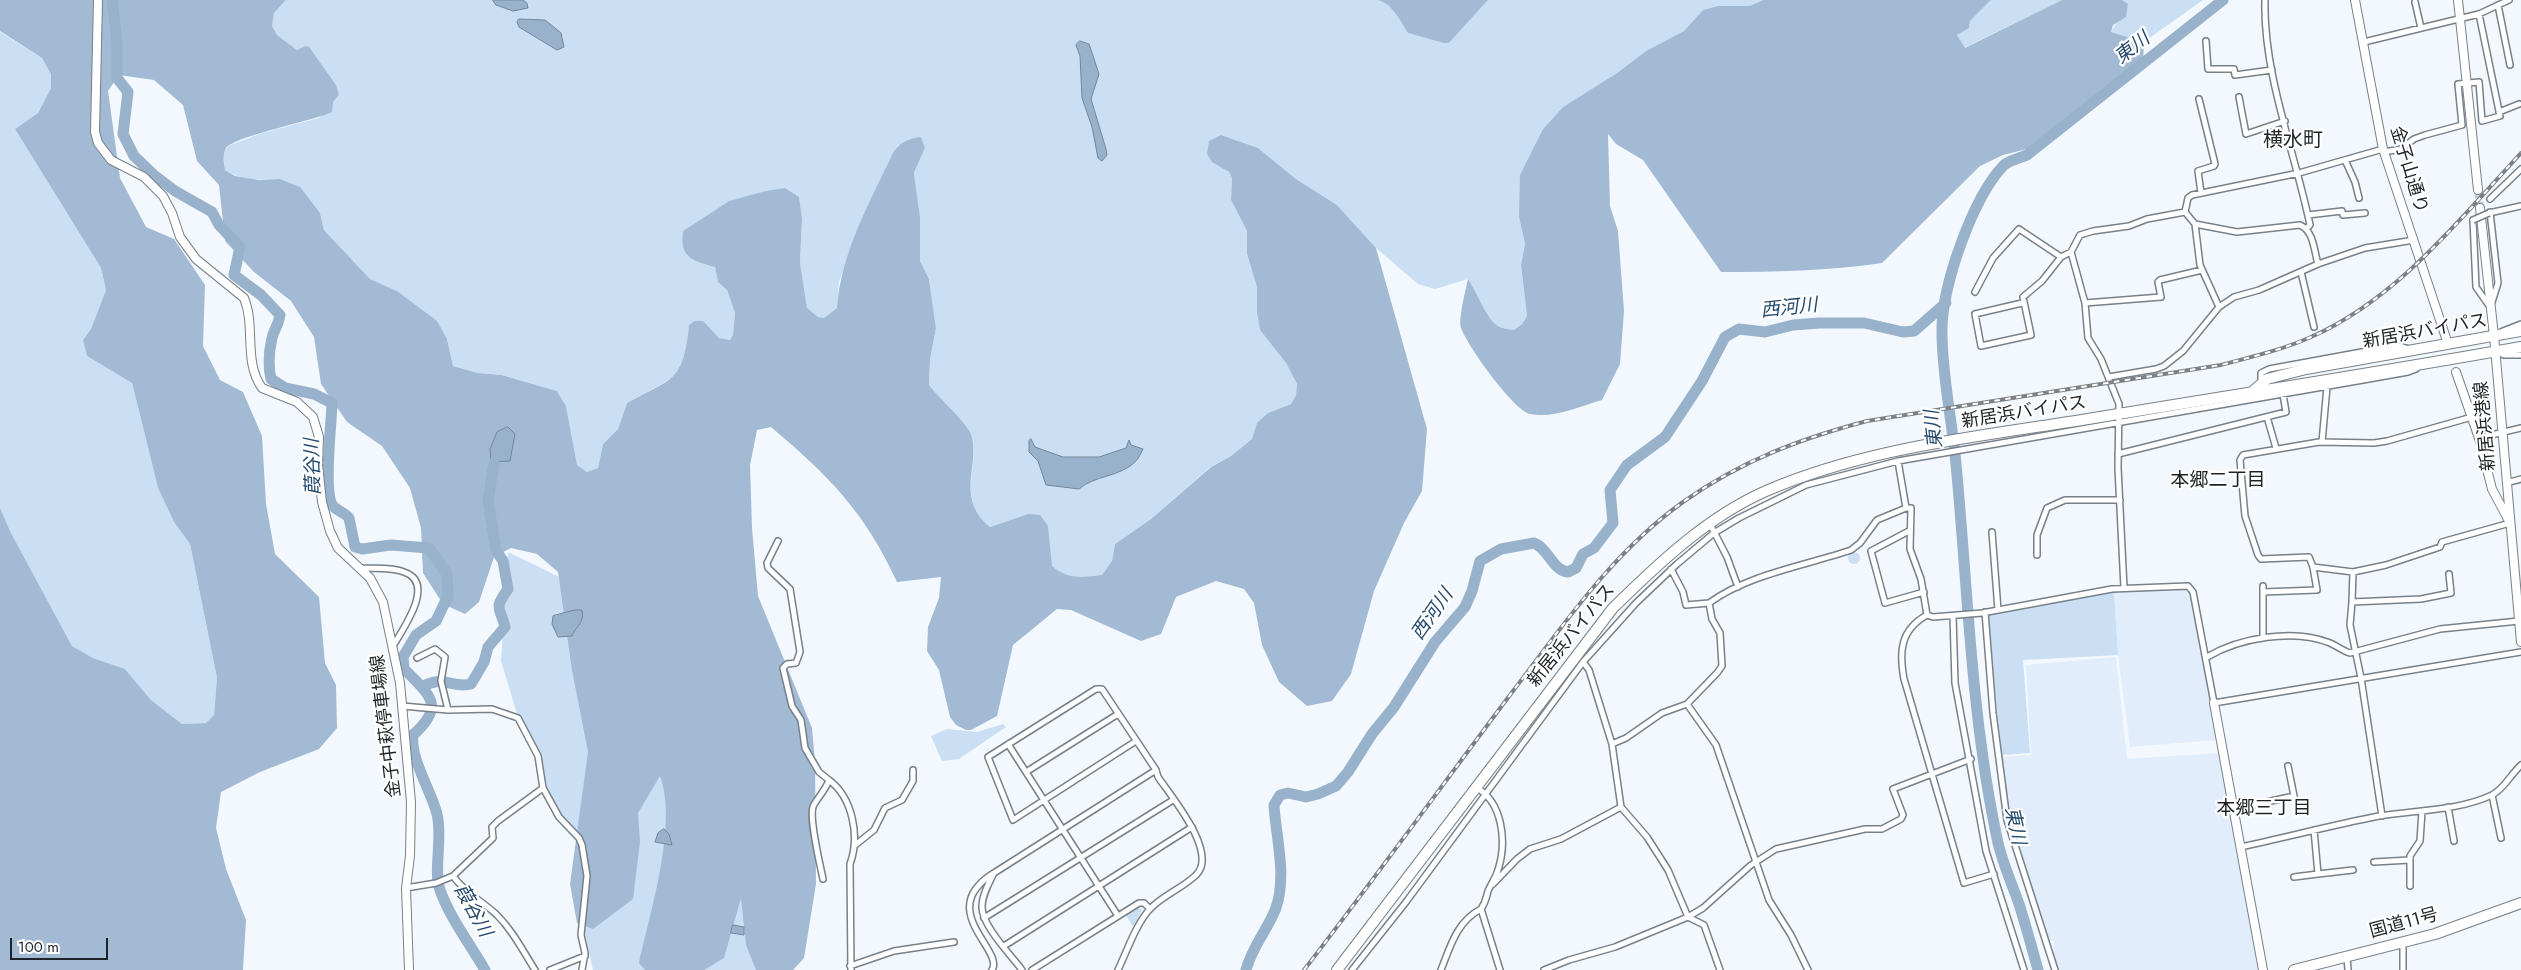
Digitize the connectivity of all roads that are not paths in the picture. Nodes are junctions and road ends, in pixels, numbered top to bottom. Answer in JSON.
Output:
{"nodes":[{"id":1,"x":98,"y":0,"type":"edge"},
{"id":2,"x":2265,"y":0,"type":"edge"},
{"id":3,"x":2354,"y":0,"type":"edge"},
{"id":4,"x":2458,"y":0,"type":"edge"},
{"id":5,"x":2509,"y":0,"type":"edge"},
{"id":6,"x":2415,"y":2,"type":"dead end"},
{"id":7,"x":2498,"y":5,"type":"junction"},
{"id":8,"x":2479,"y":14,"type":"junction"},
{"id":9,"x":2460,"y":18,"type":"junction"},
{"id":10,"x":2421,"y":28,"type":"junction"},
{"id":11,"x":2206,"y":40,"type":"dead end"},
{"id":12,"x":2364,"y":42,"type":"junction"},
{"id":13,"x":2510,"y":65,"type":"dead end"},
{"id":14,"x":2272,"y":70,"type":"junction"},
{"id":15,"x":2467,"y":83,"type":"junction"},
{"id":16,"x":2239,"y":97,"type":"dead end"},
{"id":17,"x":2199,"y":99,"type":"dead end"},
{"id":18,"x":2518,"y":104,"type":"dead end"},
{"id":19,"x":2499,"y":112,"type":"junction"},
{"id":20,"x":2285,"y":121,"type":"junction"},
{"id":21,"x":2384,"y":151,"type":"junction"},
{"id":22,"x":2345,"y":160,"type":"junction"},
{"id":23,"x":2521,"y":169,"type":"edge"},
{"id":24,"x":2299,"y":174,"type":"junction"},
{"id":25,"x":2478,"y":190,"type":"tunnel mouth"},
{"id":26,"x":2201,"y":193,"type":"junction"},
{"id":27,"x":2359,"y":198,"type":"dead end"},
{"id":28,"x":2490,"y":200,"type":"dead end"},
{"id":29,"x":2521,"y":206,"type":"edge"},
{"id":30,"x":2480,"y":208,"type":"tunnel mouth"},
{"id":31,"x":2185,"y":212,"type":"junction"},
{"id":32,"x":2365,"y":213,"type":"dead end"},
{"id":33,"x":2489,"y":213,"type":"junction"},
{"id":34,"x":2308,"y":216,"type":"junction"},
{"id":35,"x":2195,"y":224,"type":"junction"},
{"id":36,"x":2307,"y":228,"type":"junction"},
{"id":37,"x":2414,"y":240,"type":"junction"},
{"id":38,"x":2070,"y":252,"type":"junction"},
{"id":39,"x":2061,"y":257,"type":"junction"},
{"id":40,"x":2318,"y":264,"type":"junction"},
{"id":41,"x":2202,"y":270,"type":"junction"},
{"id":42,"x":2301,"y":272,"type":"junction"},
{"id":43,"x":1975,"y":292,"type":"dead end"},
{"id":44,"x":2022,"y":303,"type":"junction"},
{"id":45,"x":2085,"y":303,"type":"junction"},
{"id":46,"x":2219,"y":307,"type":"junction"},
{"id":47,"x":2490,"y":308,"type":"junction"},
{"id":48,"x":2521,"y":324,"type":"edge"},
{"id":49,"x":2314,"y":327,"type":"dead end"},
{"id":50,"x":2521,"y":331,"type":"edge"},
{"id":51,"x":2494,"y":336,"type":"junction"},
{"id":52,"x":2448,"y":344,"type":"junction"},
{"id":53,"x":2521,"y":347,"type":"edge"},
{"id":54,"x":2495,"y":352,"type":"junction"},
{"id":55,"x":2521,"y":355,"type":"edge"},
{"id":56,"x":2424,"y":365,"type":"junction"},
{"id":57,"x":2456,"y":372,"type":"dead end"},
{"id":58,"x":2109,"y":377,"type":"junction"},
{"id":59,"x":2327,"y":386,"type":"junction"},
{"id":60,"x":2252,"y":392,"type":"junction"},
{"id":61,"x":2283,"y":394,"type":"junction"},
{"id":62,"x":2267,"y":417,"type":"junction"},
{"id":63,"x":2472,"y":417,"type":"junction"},
{"id":64,"x":2120,"y":418,"type":"junction"},
{"id":65,"x":2521,"y":428,"type":"edge"},
{"id":66,"x":2502,"y":433,"type":"junction"},
{"id":67,"x":2479,"y":438,"type":"junction"},
{"id":68,"x":2322,"y":442,"type":"junction"},
{"id":69,"x":1938,"y":448,"type":"junction"},
{"id":70,"x":2276,"y":448,"type":"junction"},
{"id":71,"x":2118,"y":454,"type":"junction"},
{"id":72,"x":1898,"y":460,"type":"junction"},
{"id":73,"x":2521,"y":479,"type":"edge"},
{"id":74,"x":2506,"y":483,"type":"junction"},
{"id":75,"x":2120,"y":500,"type":"junction"},
{"id":76,"x":1906,"y":508,"type":"junction"},
{"id":77,"x":2510,"y":523,"type":"junction"},
{"id":78,"x":1712,"y":529,"type":"junction"},
{"id":79,"x":1909,"y":531,"type":"junction"},
{"id":80,"x":1992,"y":532,"type":"dead end"},
{"id":81,"x":778,"y":541,"type":"dead end"},
{"id":82,"x":2037,"y":555,"type":"dead end"},
{"id":83,"x":2313,"y":567,"type":"junction"},
{"id":84,"x":361,"y":568,"type":"junction"},
{"id":85,"x":1671,"y":569,"type":"junction"},
{"id":86,"x":2353,"y":572,"type":"junction"},
{"id":87,"x":2449,"y":574,"type":"dead end"},
{"id":88,"x":1738,"y":587,"type":"junction"},
{"id":89,"x":2124,"y":588,"type":"junction"},
{"id":90,"x":1924,"y":592,"type":"junction"},
{"id":91,"x":2352,"y":602,"type":"junction"},
{"id":92,"x":2519,"y":602,"type":"edge"},
{"id":93,"x":1709,"y":603,"type":"junction"},
{"id":94,"x":1998,"y":610,"type":"junction"},
{"id":95,"x":1984,"y":613,"type":"junction"},
{"id":96,"x":1927,"y":615,"type":"junction"},
{"id":97,"x":1955,"y":616,"type":"junction"},
{"id":98,"x":2519,"y":621,"type":"junction"},
{"id":99,"x":2263,"y":638,"type":"junction"},
{"id":100,"x":2521,"y":642,"type":"edge"},
{"id":101,"x":393,"y":646,"type":"junction"},
{"id":102,"x":2356,"y":650,"type":"junction"},
{"id":103,"x":2521,"y":652,"type":"edge"},
{"id":104,"x":2207,"y":657,"type":"junction"},
{"id":105,"x":417,"y":658,"type":"dead end"},
{"id":106,"x":1583,"y":662,"type":"junction"},
{"id":107,"x":2361,"y":678,"type":"junction"},
{"id":108,"x":2214,"y":703,"type":"junction"},
{"id":109,"x":1687,"y":704,"type":"junction"},
{"id":110,"x":402,"y":706,"type":"junction"},
{"id":111,"x":448,"y":710,"type":"junction"},
{"id":112,"x":1118,"y":714,"type":"junction"},
{"id":113,"x":1136,"y":741,"type":"junction"},
{"id":114,"x":1008,"y":744,"type":"junction"},
{"id":115,"x":1612,"y":744,"type":"junction"},
{"id":116,"x":1971,"y":760,"type":"junction"},
{"id":117,"x":2521,"y":765,"type":"edge"},
{"id":118,"x":2288,"y":766,"type":"dead end"},
{"id":119,"x":913,"y":770,"type":"dead end"},
{"id":120,"x":1156,"y":770,"type":"junction"},
{"id":121,"x":1026,"y":772,"type":"junction"},
{"id":122,"x":1932,"y":774,"type":"junction"},
{"id":123,"x":830,"y":780,"type":"junction"},
{"id":124,"x":1475,"y":786,"type":"junction"},
{"id":125,"x":543,"y":788,"type":"junction"},
{"id":126,"x":1486,"y":793,"type":"junction"},
{"id":127,"x":2492,"y":795,"type":"junction"},
{"id":128,"x":1044,"y":800,"type":"junction"},
{"id":129,"x":1173,"y":800,"type":"junction"},
{"id":130,"x":1620,"y":807,"type":"junction"},
{"id":131,"x":2448,"y":807,"type":"junction"},
{"id":132,"x":2234,"y":809,"type":"junction"},
{"id":133,"x":2422,"y":812,"type":"junction"},
{"id":134,"x":2382,"y":816,"type":"junction"},
{"id":135,"x":1192,"y":827,"type":"junction"},
{"id":136,"x":1062,"y":829,"type":"junction"},
{"id":137,"x":2314,"y":830,"type":"junction"},
{"id":138,"x":2501,"y":838,"type":"dead end"},
{"id":139,"x":2454,"y":841,"type":"dead end"},
{"id":140,"x":854,"y":846,"type":"junction"},
{"id":141,"x":2241,"y":847,"type":"junction"},
{"id":142,"x":1080,"y":858,"type":"junction"},
{"id":143,"x":2410,"y":860,"type":"junction"},
{"id":144,"x":2374,"y":862,"type":"dead end"},
{"id":145,"x":1755,"y":863,"type":"junction"},
{"id":146,"x":2353,"y":870,"type":"dead end"},
{"id":147,"x":994,"y":873,"type":"junction"},
{"id":148,"x":1994,"y":874,"type":"junction"},
{"id":149,"x":2318,"y":874,"type":"junction"},
{"id":150,"x":452,"y":876,"type":"junction"},
{"id":151,"x":2294,"y":877,"type":"dead end"},
{"id":152,"x":824,"y":878,"type":"dead end"},
{"id":153,"x":1492,"y":884,"type":"junction"},
{"id":154,"x":2410,"y":886,"type":"dead end"},
{"id":155,"x":1099,"y":887,"type":"junction"},
{"id":156,"x":406,"y":888,"type":"junction"},
{"id":157,"x":2521,"y":903,"type":"edge"},
{"id":158,"x":1481,"y":908,"type":"junction"},
{"id":159,"x":1150,"y":909,"type":"junction"},
{"id":160,"x":1118,"y":916,"type":"junction"},
{"id":161,"x":1688,"y":917,"type":"junction"},
{"id":162,"x":984,"y":918,"type":"junction"},
{"id":163,"x":954,"y":942,"type":"dead end"},
{"id":164,"x":2403,"y":942,"type":"junction"},
{"id":165,"x":1004,"y":946,"type":"junction"},
{"id":166,"x":585,"y":956,"type":"junction"},
{"id":167,"x":2347,"y":956,"type":"junction"},
{"id":168,"x":851,"y":968,"type":"edge"},
{"id":169,"x":409,"y":970,"type":"edge"},
{"id":170,"x":535,"y":970,"type":"edge"},
{"id":171,"x":550,"y":970,"type":"edge"},
{"id":172,"x":582,"y":970,"type":"edge"},
{"id":173,"x":992,"y":970,"type":"edge"},
{"id":174,"x":1022,"y":970,"type":"edge"},
{"id":175,"x":1032,"y":970,"type":"edge"},
{"id":176,"x":1118,"y":970,"type":"edge"},
{"id":177,"x":1337,"y":970,"type":"edge"},
{"id":178,"x":1352,"y":970,"type":"edge"},
{"id":179,"x":1441,"y":970,"type":"edge"},
{"id":180,"x":1500,"y":970,"type":"edge"},
{"id":181,"x":1544,"y":970,"type":"edge"},
{"id":182,"x":1720,"y":970,"type":"edge"},
{"id":183,"x":1808,"y":970,"type":"edge"},
{"id":184,"x":2024,"y":970,"type":"edge"},
{"id":185,"x":2055,"y":970,"type":"edge"},
{"id":186,"x":2263,"y":970,"type":"edge"},
{"id":187,"x":2294,"y":970,"type":"edge"},
{"id":188,"x":2348,"y":970,"type":"edge"},
{"id":189,"x":2403,"y":970,"type":"edge"}],
"edges":[{"from":1,"to":84,"type":"main road","name":"金子中萩停車場線"},
{"from":2,"to":14,"type":"street"},
{"from":3,"to":12,"type":"main road","name":"金子山通り"},
{"from":4,"to":9,"type":"main road"},
{"from":5,"to":7,"type":"street"},
{"from":6,"to":10,"type":"street"},
{"from":7,"to":8,"type":"street"},
{"from":7,"to":13,"type":"street"},
{"from":8,"to":9,"type":"street"},
{"from":8,"to":19,"type":"street"},
{"from":9,"to":10,"type":"street"},
{"from":9,"to":15,"type":"main road"},
{"from":10,"to":12,"type":"street"},
{"from":11,"to":14,"type":"street"},
{"from":12,"to":21,"type":"main road","name":"金子山通り"},
{"from":14,"to":20,"type":"street"},
{"from":15,"to":19,"type":"street"},
{"from":15,"to":21,"type":"street"},
{"from":15,"to":25,"type":"main road"},
{"from":16,"to":20,"type":"street"},
{"from":17,"to":26,"type":"street"},
{"from":18,"to":19,"type":"street"},
{"from":20,"to":24,"type":"street"},
{"from":21,"to":22,"type":"street"},
{"from":21,"to":37,"type":"main road","name":"金子山通り"},
{"from":22,"to":24,"type":"street"},
{"from":22,"to":27,"type":"street"},
{"from":23,"to":28,"type":"street"},
{"from":24,"to":26,"type":"street"},
{"from":24,"to":34,"type":"street"},
{"from":26,"to":31,"type":"street"},
{"from":29,"to":33,"type":"street"},
{"from":30,"to":47,"type":"main road","name":"新居浜港線"},
{"from":31,"to":35,"type":"street"},
{"from":31,"to":38,"type":"street"},
{"from":32,"to":34,"type":"street"},
{"from":33,"to":47,"type":"street"},
{"from":33,"to":47,"type":"street","bridge":true},
{"from":34,"to":36,"type":"street"},
{"from":35,"to":36,"type":"street"},
{"from":35,"to":41,"type":"street"},
{"from":36,"to":40,"type":"street"},
{"from":37,"to":40,"type":"street"},
{"from":37,"to":52,"type":"main road","name":"金子山通り"},
{"from":38,"to":39,"type":"street"},
{"from":38,"to":45,"type":"street"},
{"from":39,"to":43,"type":"street"},
{"from":39,"to":44,"type":"street"},
{"from":40,"to":42,"type":"street"},
{"from":41,"to":45,"type":"street"},
{"from":41,"to":46,"type":"street"},
{"from":42,"to":46,"type":"street"},
{"from":42,"to":49,"type":"street"},
{"from":44,"to":44,"type":"street"},
{"from":45,"to":58,"type":"street"},
{"from":46,"to":58,"type":"street"},
{"from":47,"to":51,"type":"main road","name":"新居浜港線"},
{"from":48,"to":51,"type":"street"},
{"from":50,"to":51,"type":"highway","name":"新居浜バイパス"},
{"from":51,"to":52,"type":"highway","name":"新居浜バイパス"},
{"from":51,"to":54,"type":"main road","name":"新居浜港線"},
{"from":52,"to":60,"type":"highway","name":"新居浜バイパス"},
{"from":53,"to":54,"type":"highway","name":"新居浜バイパス"},
{"from":54,"to":55,"type":"street"},
{"from":54,"to":56,"type":"highway","name":"新居浜バイパス"},
{"from":54,"to":66,"type":"main road","name":"新居浜港線"},
{"from":56,"to":59,"type":"street"},
{"from":56,"to":60,"type":"highway","name":"新居浜バイパス"},
{"from":57,"to":63,"type":"main road"},
{"from":58,"to":64,"type":"street"},
{"from":59,"to":61,"type":"street"},
{"from":59,"to":68,"type":"street"},
{"from":60,"to":64,"type":"highway","name":"新居浜バイパス"},
{"from":61,"to":62,"type":"street"},
{"from":61,"to":64,"type":"street"},
{"from":62,"to":70,"type":"street"},
{"from":62,"to":71,"type":"street"},
{"from":63,"to":67,"type":"main road"},
{"from":63,"to":68,"type":"street"},
{"from":64,"to":69,"type":"highway","name":"新居浜バイパス"},
{"from":64,"to":71,"type":"street"},
{"from":65,"to":66,"type":"street"},
{"from":66,"to":67,"type":"street"},
{"from":66,"to":74,"type":"main road","name":"新居浜港線"},
{"from":67,"to":77,"type":"main road"},
{"from":68,"to":70,"type":"street"},
{"from":69,"to":72,"type":"street"},
{"from":69,"to":78,"type":"highway","name":"新居浜バイパス"},
{"from":70,"to":83,"type":"street"},
{"from":71,"to":75,"type":"street"},
{"from":72,"to":76,"type":"street"},
{"from":72,"to":78,"type":"street"},
{"from":73,"to":74,"type":"street"},
{"from":74,"to":77,"type":"main road","name":"新居浜港線"},
{"from":75,"to":82,"type":"street"},
{"from":75,"to":89,"type":"street"},
{"from":76,"to":79,"type":"street"},
{"from":76,"to":88,"type":"street"},
{"from":77,"to":86,"type":"street"},
{"from":77,"to":92,"type":"main road","name":"新居浜港線"},
{"from":78,"to":85,"type":"street"},
{"from":78,"to":88,"type":"street"},
{"from":78,"to":124,"type":"highway","name":"新居浜バイパス"},
{"from":79,"to":90,"type":"street"},
{"from":79,"to":90,"type":"street"},
{"from":80,"to":94,"type":"street"},
{"from":81,"to":123,"type":"street"},
{"from":83,"to":86,"type":"street"},
{"from":83,"to":99,"type":"street"},
{"from":84,"to":101,"type":"main road","name":"金子中萩停車場線"},
{"from":84,"to":101,"type":"street"},
{"from":85,"to":93,"type":"street"},
{"from":85,"to":106,"type":"street"},
{"from":86,"to":91,"type":"street"},
{"from":87,"to":91,"type":"street"},
{"from":88,"to":93,"type":"street"},
{"from":89,"to":94,"type":"street"},
{"from":89,"to":104,"type":"street"},
{"from":90,"to":96,"type":"street"},
{"from":91,"to":102,"type":"street"},
{"from":92,"to":98,"type":"main road","name":"新居浜港線"},
{"from":93,"to":109,"type":"street"},
{"from":94,"to":95,"type":"street"},
{"from":95,"to":97,"type":"street"},
{"from":95,"to":185,"type":"street"},
{"from":96,"to":97,"type":"street"},
{"from":96,"to":122,"type":"street"},
{"from":97,"to":116,"type":"street"},
{"from":98,"to":100,"type":"main road","name":"新居浜港線"},
{"from":98,"to":102,"type":"street"},
{"from":99,"to":102,"type":"street"},
{"from":99,"to":104,"type":"street"},
{"from":101,"to":110,"type":"main road","name":"金子中萩停車場線"},
{"from":102,"to":107,"type":"street"},
{"from":103,"to":107,"type":"street"},
{"from":104,"to":108,"type":"street"},
{"from":105,"to":111,"type":"street"},
{"from":106,"to":115,"type":"street"},
{"from":106,"to":126,"type":"street"},
{"from":107,"to":108,"type":"street"},
{"from":107,"to":134,"type":"street"},
{"from":108,"to":132,"type":"main road"},
{"from":109,"to":115,"type":"street"},
{"from":109,"to":145,"type":"street"},
{"from":110,"to":111,"type":"street"},
{"from":110,"to":156,"type":"main road","name":"金子中萩停車場線"},
{"from":111,"to":125,"type":"street"},
{"from":112,"to":113,"type":"street"},
{"from":112,"to":114,"type":"street"},
{"from":112,"to":121,"type":"street"},
{"from":113,"to":120,"type":"street"},
{"from":113,"to":128,"type":"street"},
{"from":114,"to":121,"type":"street"},
{"from":114,"to":128,"type":"street"},
{"from":115,"to":130,"type":"street"},
{"from":116,"to":122,"type":"street"},
{"from":116,"to":148,"type":"street"},
{"from":117,"to":127,"type":"street"},
{"from":118,"to":132,"type":"street"},
{"from":119,"to":140,"type":"street"},
{"from":120,"to":129,"type":"street"},
{"from":120,"to":136,"type":"street"},
{"from":121,"to":128,"type":"street"},
{"from":122,"to":145,"type":"street"},
{"from":122,"to":148,"type":"street"},
{"from":123,"to":140,"type":"street"},
{"from":123,"to":152,"type":"street"},
{"from":124,"to":126,"type":"street"},
{"from":124,"to":177,"type":"highway","name":"新居浜バイパス"},
{"from":125,"to":150,"type":"street"},
{"from":125,"to":166,"type":"street"},
{"from":126,"to":153,"type":"street"},
{"from":126,"to":178,"type":"street"},
{"from":127,"to":131,"type":"street"},
{"from":127,"to":138,"type":"street"},
{"from":128,"to":136,"type":"street"},
{"from":129,"to":135,"type":"street"},
{"from":129,"to":142,"type":"street"},
{"from":130,"to":153,"type":"street"},
{"from":130,"to":161,"type":"street"},
{"from":131,"to":133,"type":"street"},
{"from":131,"to":139,"type":"street"},
{"from":132,"to":141,"type":"main road"},
{"from":133,"to":134,"type":"street"},
{"from":133,"to":143,"type":"street"},
{"from":134,"to":137,"type":"street"},
{"from":135,"to":155,"type":"street"},
{"from":135,"to":159,"type":"street"},
{"from":136,"to":142,"type":"street"},
{"from":136,"to":147,"type":"street"},
{"from":137,"to":141,"type":"street"},
{"from":137,"to":149,"type":"street"},
{"from":140,"to":168,"type":"street"},
{"from":141,"to":186,"type":"main road"},
{"from":142,"to":155,"type":"street"},
{"from":142,"to":162,"type":"street"},
{"from":143,"to":144,"type":"street"},
{"from":143,"to":154,"type":"street"},
{"from":145,"to":161,"type":"street"},
{"from":145,"to":183,"type":"street"},
{"from":146,"to":149,"type":"street"},
{"from":147,"to":162,"type":"street"},
{"from":147,"to":173,"type":"street"},
{"from":148,"to":184,"type":"street"},
{"from":149,"to":151,"type":"street"},
{"from":150,"to":156,"type":"street"},
{"from":150,"to":170,"type":"street"},
{"from":153,"to":158,"type":"street"},
{"from":155,"to":160,"type":"street"},
{"from":155,"to":165,"type":"street"},
{"from":156,"to":169,"type":"main road","name":"金子中萩停車場線"},
{"from":157,"to":164,"type":"highway","name":"国道11号"},
{"from":158,"to":179,"type":"street"},
{"from":158,"to":180,"type":"street"},
{"from":159,"to":160,"type":"street"},
{"from":159,"to":176,"type":"street"},
{"from":160,"to":175,"type":"street"},
{"from":161,"to":181,"type":"street"},
{"from":161,"to":182,"type":"street"},
{"from":162,"to":165,"type":"street"},
{"from":163,"to":168,"type":"street"},
{"from":164,"to":167,"type":"highway","name":"国道11号"},
{"from":164,"to":189,"type":"street"},
{"from":165,"to":174,"type":"street"},
{"from":166,"to":171,"type":"street"},
{"from":166,"to":172,"type":"street"},
{"from":167,"to":187,"type":"highway","name":"国道11号"},
{"from":167,"to":188,"type":"street"}]}
